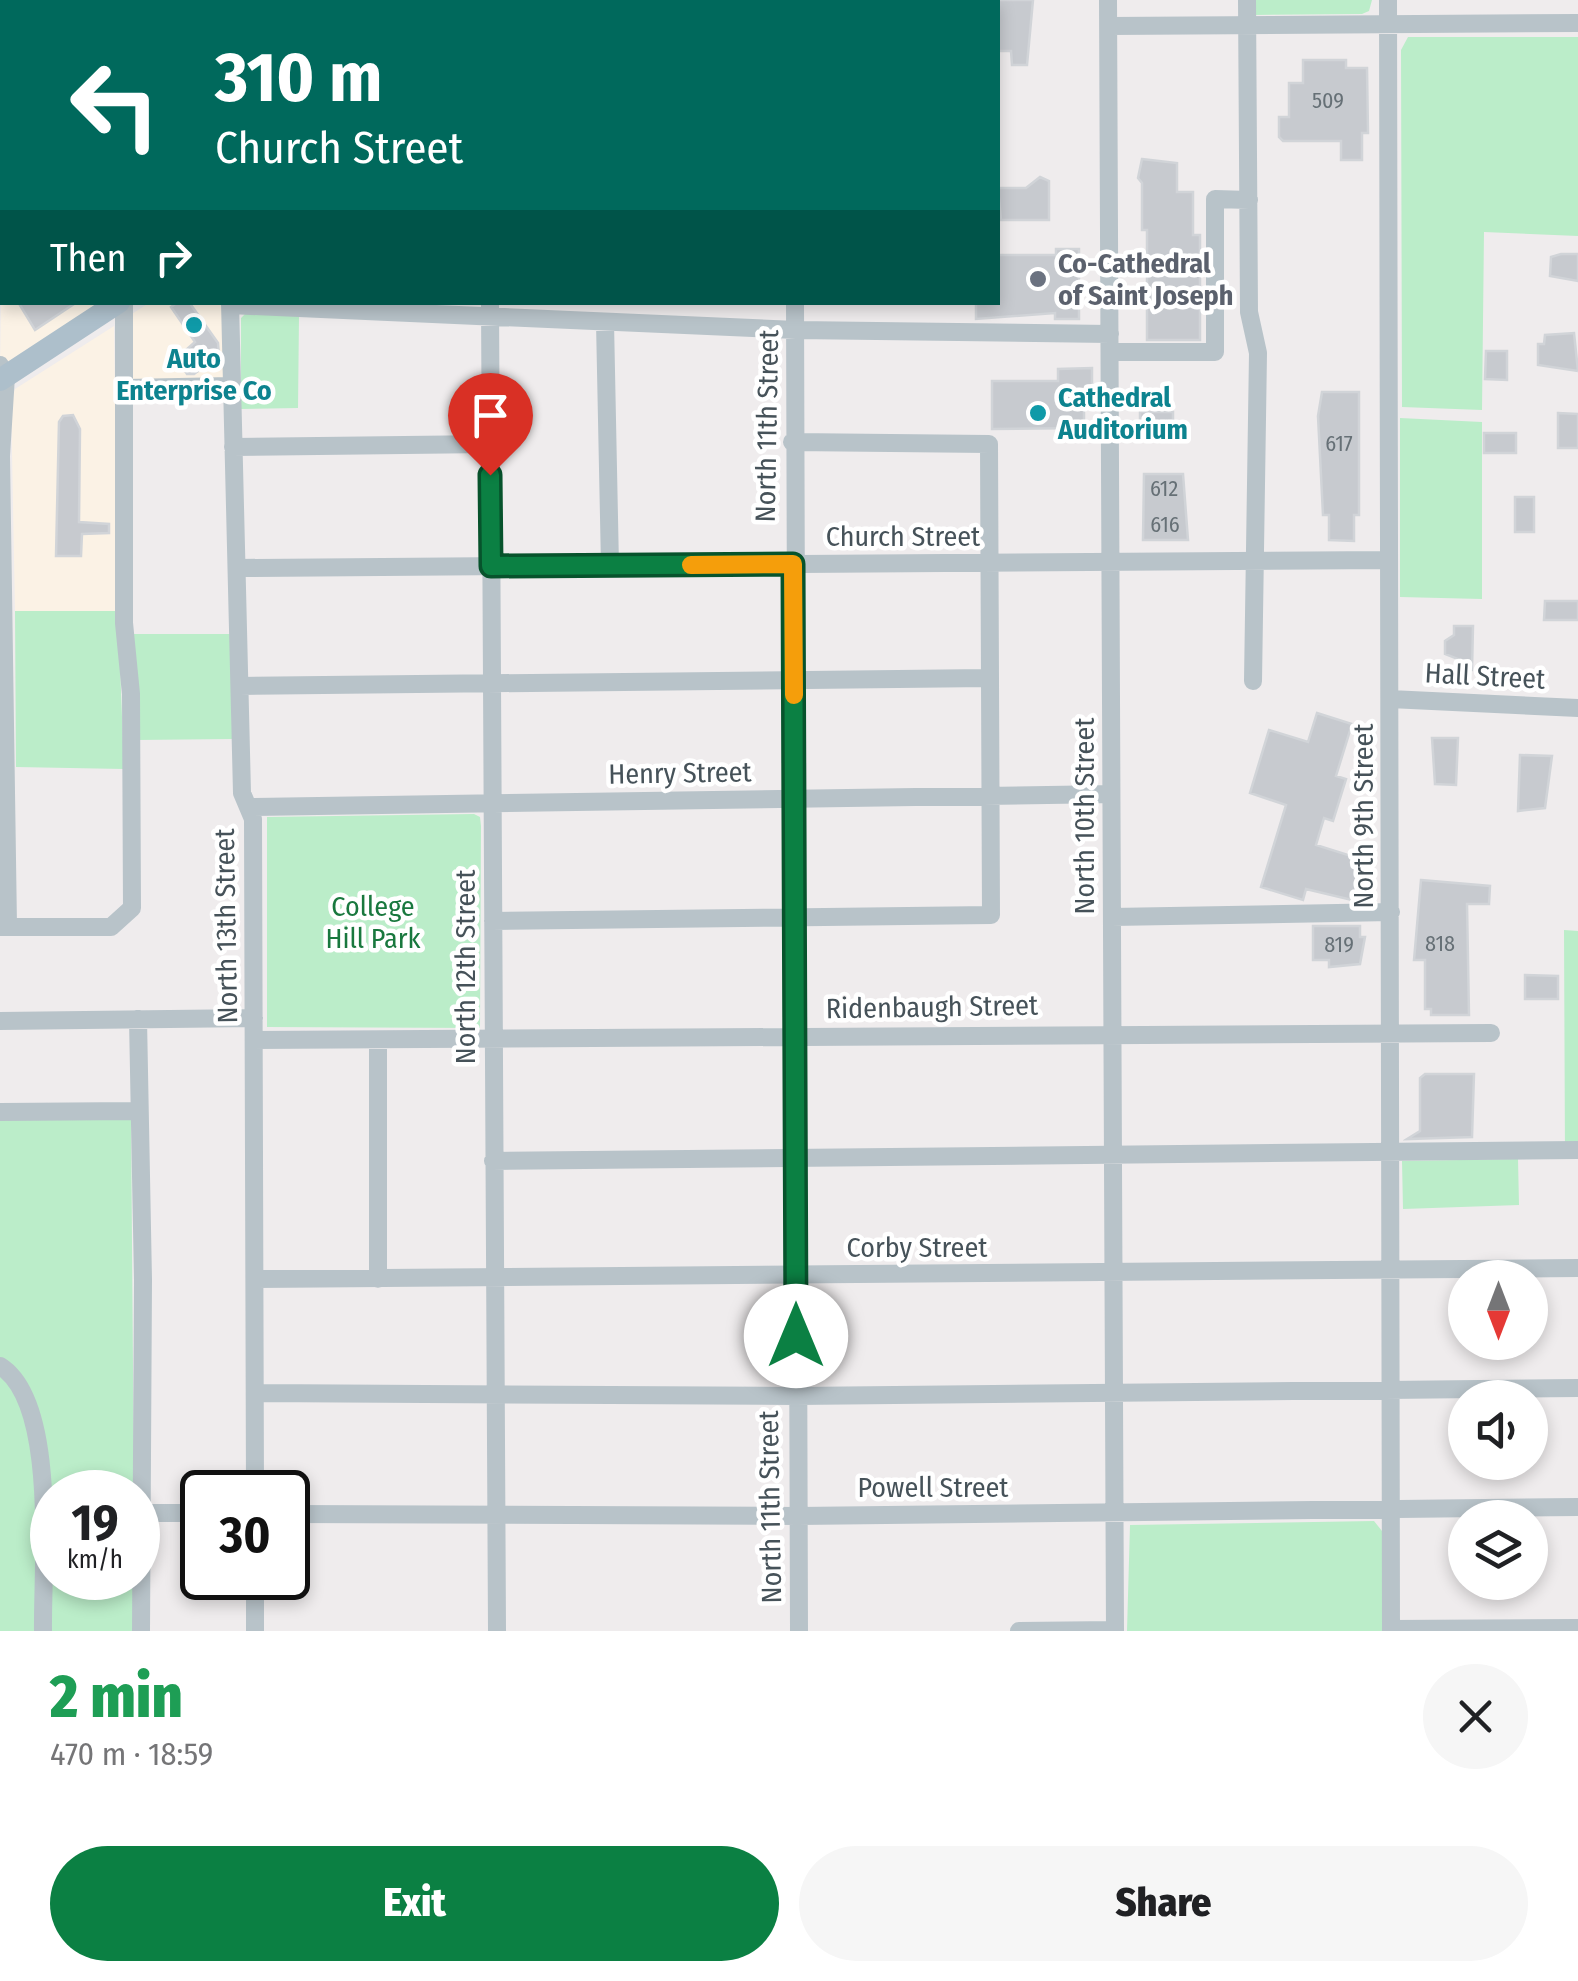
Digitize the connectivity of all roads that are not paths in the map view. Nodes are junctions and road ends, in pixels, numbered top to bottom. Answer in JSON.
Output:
{"nodes":[{"id":1,"x":1108,"y":0,"type":"edge"},
{"id":2,"x":1247,"y":0,"type":"edge"},
{"id":3,"x":1388,"y":0,"type":"edge"},
{"id":4,"x":1578,"y":23,"type":"edge"},
{"id":5,"x":1247,"y":24,"type":"junction"},
{"id":6,"x":1388,"y":24,"type":"junction"},
{"id":7,"x":1108,"y":26,"type":"junction"},
{"id":8,"x":1248,"y":200,"type":"junction"},
{"id":9,"x":116,"y":305,"type":"edge"},
{"id":10,"x":121,"y":305,"type":"edge"},
{"id":11,"x":230,"y":305,"type":"edge"},
{"id":12,"x":308,"y":305,"type":"edge"},
{"id":13,"x":796,"y":305,"type":"edge"},
{"id":14,"x":387,"y":306,"type":"edge"},
{"id":15,"x":490,"y":308,"type":"edge"},
{"id":16,"x":605,"y":322,"type":"junction"},
{"id":17,"x":796,"y":330,"type":"junction"},
{"id":18,"x":1110,"y":343,"type":"junction"},
{"id":19,"x":2,"y":373,"type":"edge"},
{"id":20,"x":232,"y":386,"type":"junction"},
{"id":21,"x":124,"y":388,"type":"junction"},
{"id":22,"x":792,"y":442,"type":"junction"},
{"id":23,"x":490,"y":444,"type":"junction"},
{"id":24,"x":233,"y":447,"type":"junction"},
{"id":25,"x":1389,"y":560,"type":"junction"},
{"id":26,"x":1254,"y":561,"type":"junction"},
{"id":27,"x":1110,"y":562,"type":"junction"},
{"id":28,"x":989,"y":563,"type":"junction"},
{"id":29,"x":793,"y":564,"type":"junction"},
{"id":30,"x":491,"y":566,"type":"junction"},
{"id":31,"x":610,"y":566,"type":"junction"},
{"id":32,"x":238,"y":568,"type":"junction"},
{"id":33,"x":988,"y":678,"type":"junction"},
{"id":34,"x":794,"y":680,"type":"junction"},
{"id":35,"x":1253,"y":681,"type":"dead end"},
{"id":36,"x":492,"y":682,"type":"junction"},
{"id":37,"x":240,"y":686,"type":"junction"},
{"id":38,"x":1390,"y":698,"type":"junction"},
{"id":39,"x":1578,"y":708,"type":"edge"},
{"id":40,"x":1112,"y":794,"type":"junction"},
{"id":41,"x":990,"y":796,"type":"junction"},
{"id":42,"x":795,"y":799,"type":"junction"},
{"id":43,"x":492,"y":803,"type":"junction"},
{"id":44,"x":250,"y":806,"type":"junction"},
{"id":45,"x":1391,"y":912,"type":"junction"},
{"id":46,"x":1112,"y":917,"type":"junction"},
{"id":47,"x":796,"y":919,"type":"junction"},
{"id":48,"x":493,"y":921,"type":"junction"},
{"id":49,"x":4,"y":927,"type":"edge"},
{"id":50,"x":254,"y":1018,"type":"junction"},
{"id":51,"x":138,"y":1019,"type":"junction"},
{"id":52,"x":0,"y":1020,"type":"edge"},
{"id":53,"x":1113,"y":1032,"type":"junction"},
{"id":54,"x":1491,"y":1033,"type":"dead end"},
{"id":55,"x":1390,"y":1034,"type":"junction"},
{"id":56,"x":798,"y":1036,"type":"junction"},
{"id":57,"x":493,"y":1039,"type":"junction"},
{"id":58,"x":254,"y":1040,"type":"junction"},
{"id":59,"x":378,"y":1040,"type":"junction"},
{"id":60,"x":0,"y":1112,"type":"edge"},
{"id":61,"x":137,"y":1112,"type":"junction"},
{"id":62,"x":1578,"y":1150,"type":"edge"},
{"id":63,"x":1388,"y":1151,"type":"junction"},
{"id":64,"x":1114,"y":1154,"type":"junction"},
{"id":65,"x":798,"y":1157,"type":"junction"},
{"id":66,"x":492,"y":1162,"type":"junction"},
{"id":67,"x":1578,"y":1268,"type":"edge"},
{"id":68,"x":1390,"y":1271,"type":"junction"},
{"id":69,"x":1115,"y":1273,"type":"junction"},
{"id":70,"x":796,"y":1276,"type":"junction"},
{"id":71,"x":495,"y":1278,"type":"junction"},
{"id":72,"x":256,"y":1279,"type":"junction"},
{"id":73,"x":378,"y":1279,"type":"junction"},
{"id":74,"x":0,"y":1366,"type":"edge"},
{"id":75,"x":1578,"y":1388,"type":"edge"},
{"id":76,"x":1390,"y":1389,"type":"junction"},
{"id":77,"x":256,"y":1393,"type":"junction"},
{"id":78,"x":1114,"y":1393,"type":"junction"},
{"id":79,"x":496,"y":1394,"type":"junction"},
{"id":80,"x":796,"y":1396,"type":"junction"},
{"id":81,"x":142,"y":1470,"type":"edge"},
{"id":82,"x":255,"y":1470,"type":"edge"},
{"id":83,"x":1578,"y":1507,"type":"edge"},
{"id":84,"x":1390,"y":1509,"type":"junction"},
{"id":85,"x":310,"y":1514,"type":"edge"},
{"id":86,"x":1116,"y":1514,"type":"junction"},
{"id":87,"x":497,"y":1515,"type":"junction"},
{"id":88,"x":798,"y":1516,"type":"junction"},
{"id":89,"x":141,"y":1600,"type":"edge"},
{"id":90,"x":255,"y":1600,"type":"edge"},
{"id":91,"x":1578,"y":1628,"type":"edge"},
{"id":92,"x":1392,"y":1630,"type":"edge"},
{"id":93,"x":43,"y":1631,"type":"edge"},
{"id":94,"x":141,"y":1631,"type":"edge"},
{"id":95,"x":256,"y":1631,"type":"edge"},
{"id":96,"x":498,"y":1631,"type":"edge"},
{"id":97,"x":800,"y":1631,"type":"edge"},
{"id":98,"x":1018,"y":1631,"type":"edge"},
{"id":99,"x":1115,"y":1631,"type":"edge"}],
"edges":[{"from":1,"to":7,"type":"street","name":"North 10th Street"},
{"from":2,"to":5,"type":"street"},
{"from":3,"to":6,"type":"street","name":"North 9th Street"},
{"from":4,"to":6,"type":"street"},
{"from":5,"to":6,"type":"street"},
{"from":5,"to":7,"type":"street"},
{"from":5,"to":8,"type":"street"},
{"from":6,"to":25,"type":"street","name":"North 9th Street"},
{"from":7,"to":18,"type":"street","name":"North 10th Street"},
{"from":8,"to":18,"type":"street"},
{"from":8,"to":26,"type":"street"},
{"from":9,"to":19,"type":"main road"},
{"from":10,"to":21,"type":"street"},
{"from":11,"to":20,"type":"street","name":"North 13th Street"},
{"from":12,"to":14,"type":"street"},
{"from":13,"to":17,"type":"street","name":"North 11th Street"},
{"from":14,"to":15,"type":"street"},
{"from":15,"to":16,"type":"street"},
{"from":15,"to":23,"type":"street","name":"North 12th Street"},
{"from":16,"to":17,"type":"street"},
{"from":16,"to":31,"type":"street"},
{"from":17,"to":18,"type":"street"},
{"from":17,"to":22,"type":"street","name":"North 11th Street"},
{"from":18,"to":27,"type":"street","name":"North 10th Street"},
{"from":19,"to":49,"type":"street"},
{"from":20,"to":21,"type":"street"},
{"from":20,"to":24,"type":"street","name":"North 13th Street"},
{"from":21,"to":49,"type":"street"},
{"from":22,"to":28,"type":"street"},
{"from":22,"to":29,"type":"street","name":"North 11th Street"},
{"from":23,"to":24,"type":"street"},
{"from":23,"to":30,"type":"street","name":"North 12th Street"},
{"from":24,"to":32,"type":"street","name":"North 13th Street"},
{"from":25,"to":26,"type":"street","name":"Church Street"},
{"from":25,"to":38,"type":"street","name":"North 9th Street"},
{"from":26,"to":27,"type":"street","name":"Church Street"},
{"from":26,"to":35,"type":"street"},
{"from":27,"to":28,"type":"street","name":"Church Street"},
{"from":27,"to":40,"type":"street","name":"North 10th Street"},
{"from":28,"to":29,"type":"street","name":"Church Street"},
{"from":28,"to":33,"type":"street"},
{"from":29,"to":31,"type":"street","name":"Church Street"},
{"from":29,"to":34,"type":"street","name":"North 11th Street"},
{"from":30,"to":31,"type":"street","name":"Church Street"},
{"from":30,"to":32,"type":"street","name":"Church Street"},
{"from":30,"to":36,"type":"street","name":"North 12th Street"},
{"from":32,"to":37,"type":"street","name":"North 13th Street"},
{"from":33,"to":34,"type":"street"},
{"from":33,"to":41,"type":"street"},
{"from":34,"to":36,"type":"street"},
{"from":34,"to":42,"type":"street","name":"North 11th Street"},
{"from":36,"to":37,"type":"street"},
{"from":36,"to":43,"type":"street","name":"North 12th Street"},
{"from":37,"to":44,"type":"street","name":"North 13th Street"},
{"from":38,"to":39,"type":"street","name":"Hall Street"},
{"from":38,"to":45,"type":"street","name":"North 9th Street"},
{"from":40,"to":41,"type":"street","name":"Henry Street"},
{"from":40,"to":46,"type":"street","name":"North 10th Street"},
{"from":41,"to":42,"type":"street","name":"Henry Street"},
{"from":41,"to":47,"type":"street"},
{"from":42,"to":43,"type":"street","name":"Henry Street"},
{"from":42,"to":47,"type":"street","name":"North 11th Street"},
{"from":43,"to":44,"type":"street","name":"Henry Street"},
{"from":43,"to":48,"type":"street","name":"North 12th Street"},
{"from":44,"to":50,"type":"street","name":"North 13th Street"},
{"from":45,"to":46,"type":"street"},
{"from":45,"to":55,"type":"street","name":"North 9th Street"},
{"from":46,"to":53,"type":"street","name":"North 10th Street"},
{"from":47,"to":48,"type":"street"},
{"from":47,"to":56,"type":"street","name":"North 11th Street"},
{"from":48,"to":57,"type":"street","name":"North 12th Street"},
{"from":50,"to":51,"type":"street"},
{"from":50,"to":58,"type":"street","name":"North 13th Street"},
{"from":51,"to":52,"type":"street"},
{"from":51,"to":61,"type":"street"},
{"from":53,"to":55,"type":"street","name":"Ridenbaugh Street"},
{"from":53,"to":56,"type":"street","name":"Ridenbaugh Street"},
{"from":53,"to":64,"type":"street","name":"North 10th Street"},
{"from":54,"to":55,"type":"street","name":"Ridenbaugh Street"},
{"from":55,"to":63,"type":"street","name":"North 9th Street"},
{"from":56,"to":57,"type":"street","name":"Ridenbaugh Street"},
{"from":56,"to":65,"type":"street","name":"North 11th Street"},
{"from":57,"to":59,"type":"street","name":"Ridenbaugh Street"},
{"from":57,"to":66,"type":"street","name":"North 12th Street"},
{"from":58,"to":59,"type":"street","name":"Ridenbaugh Street"},
{"from":58,"to":72,"type":"street","name":"North 13th Street"},
{"from":59,"to":73,"type":"street"},
{"from":60,"to":61,"type":"street"},
{"from":61,"to":81,"type":"street"},
{"from":62,"to":63,"type":"street"},
{"from":63,"to":64,"type":"street"},
{"from":63,"to":68,"type":"street","name":"North 9th Street"},
{"from":64,"to":65,"type":"street"},
{"from":64,"to":69,"type":"street","name":"North 10th Street"},
{"from":65,"to":66,"type":"street"},
{"from":65,"to":70,"type":"street","name":"North 11th Street"},
{"from":66,"to":71,"type":"street","name":"North 12th Street"},
{"from":67,"to":68,"type":"street","name":"Corby Street"},
{"from":68,"to":69,"type":"street","name":"Corby Street"},
{"from":68,"to":76,"type":"street","name":"North 9th Street"},
{"from":69,"to":70,"type":"street","name":"Corby Street"},
{"from":69,"to":78,"type":"street","name":"North 10th Street"},
{"from":70,"to":71,"type":"street","name":"Corby Street"},
{"from":70,"to":80,"type":"street","name":"North 11th Street"},
{"from":71,"to":73,"type":"street","name":"Corby Street"},
{"from":71,"to":79,"type":"street","name":"North 12th Street"},
{"from":72,"to":73,"type":"street","name":"Corby Street"},
{"from":72,"to":77,"type":"street","name":"North 13th Street"},
{"from":74,"to":93,"type":"street"},
{"from":75,"to":76,"type":"street"},
{"from":76,"to":78,"type":"street"},
{"from":76,"to":84,"type":"street","name":"North 9th Street"},
{"from":77,"to":79,"type":"street"},
{"from":77,"to":82,"type":"street","name":"North 13th Street"},
{"from":78,"to":80,"type":"street"},
{"from":78,"to":86,"type":"street","name":"North 10th Street"},
{"from":79,"to":80,"type":"street"},
{"from":79,"to":87,"type":"street","name":"North 12th Street"},
{"from":80,"to":88,"type":"street","name":"North 11th Street"},
{"from":83,"to":84,"type":"street","name":"Powell Street"},
{"from":84,"to":86,"type":"street","name":"Powell Street"},
{"from":84,"to":92,"type":"street","name":"North 9th Street"},
{"from":85,"to":87,"type":"street","name":"Powell Street"},
{"from":86,"to":88,"type":"street","name":"Powell Street"},
{"from":86,"to":99,"type":"street","name":"North 10th Street"},
{"from":87,"to":88,"type":"street","name":"Powell Street"},
{"from":87,"to":96,"type":"street","name":"North 12th Street"},
{"from":88,"to":97,"type":"street","name":"North 11th Street"},
{"from":89,"to":94,"type":"street"},
{"from":90,"to":95,"type":"street"},
{"from":91,"to":92,"type":"street"},
{"from":98,"to":99,"type":"street"}]}
